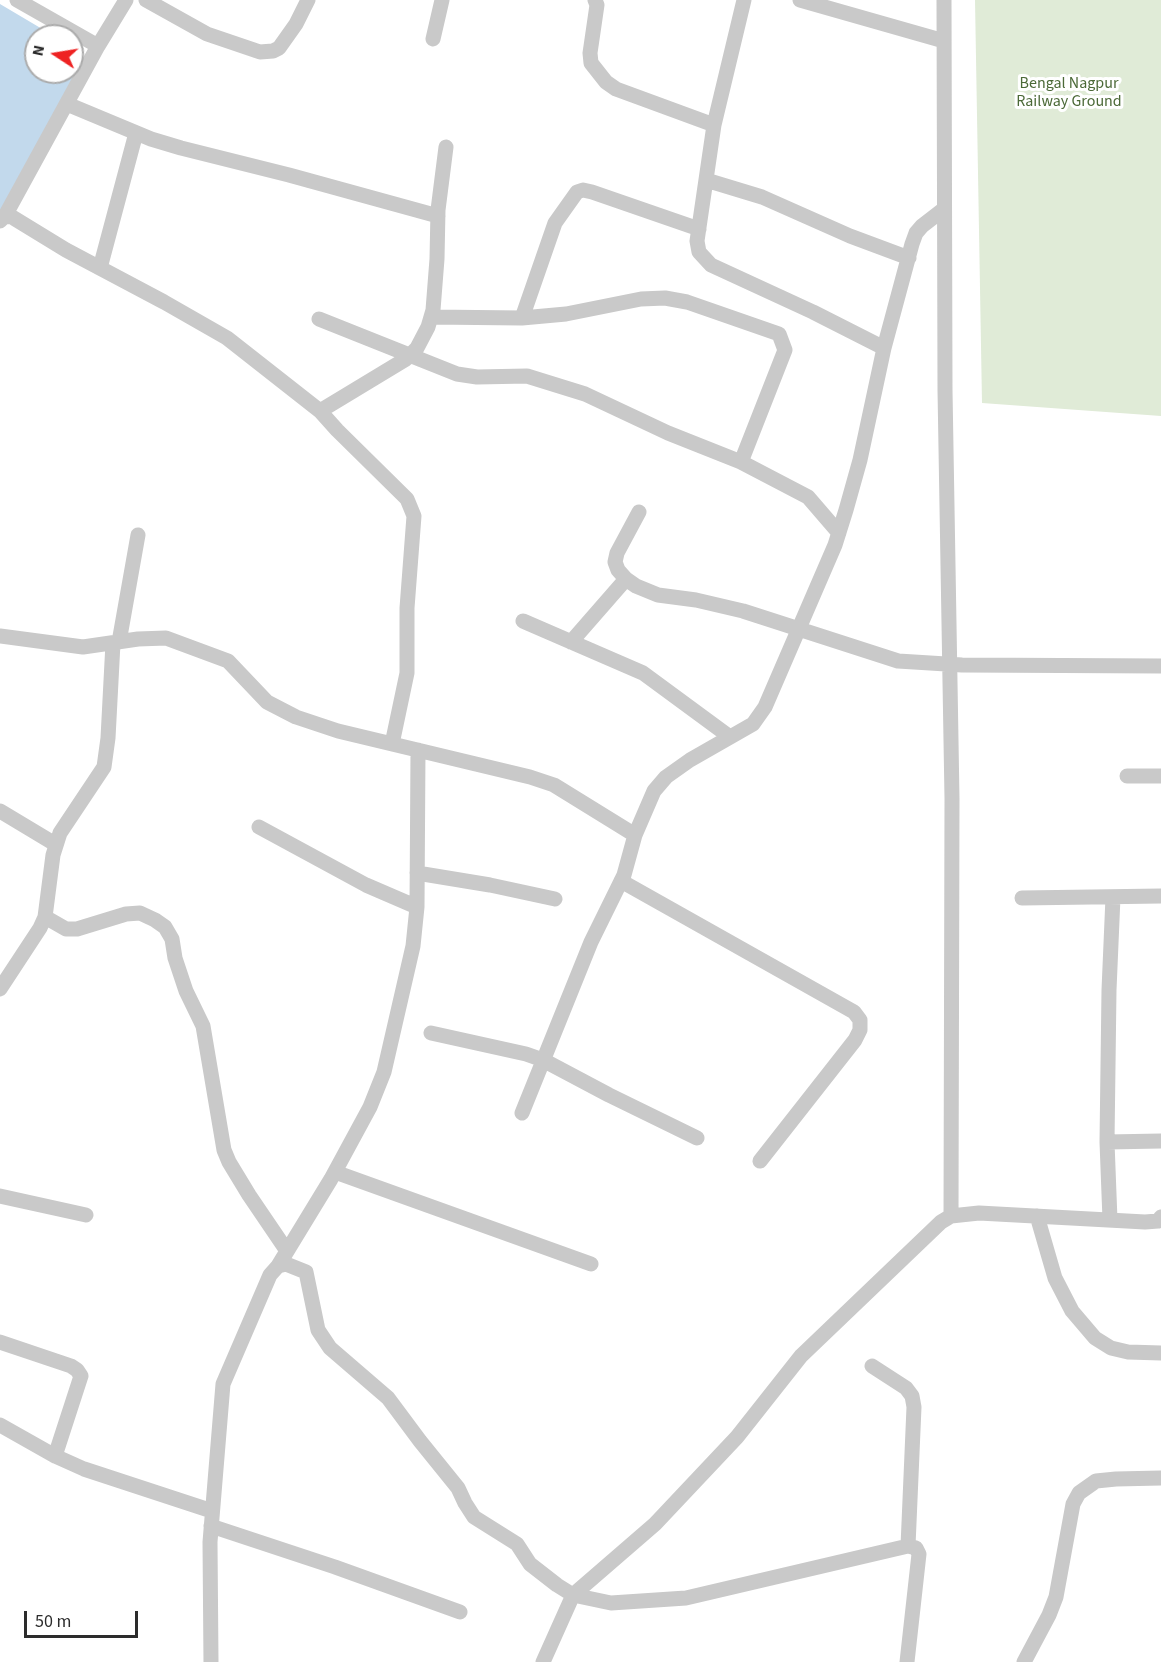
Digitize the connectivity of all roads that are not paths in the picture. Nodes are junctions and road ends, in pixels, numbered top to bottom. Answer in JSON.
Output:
{"nodes":[{"id":1,"x":17,"y":0,"type":"edge"},
{"id":2,"x":126,"y":0,"type":"edge"},
{"id":3,"x":146,"y":0,"type":"edge"},
{"id":4,"x":308,"y":0,"type":"edge"},
{"id":5,"x":442,"y":0,"type":"edge"},
{"id":6,"x":595,"y":0,"type":"edge"},
{"id":7,"x":744,"y":0,"type":"edge"},
{"id":8,"x":800,"y":0,"type":"edge"},
{"id":9,"x":944,"y":0,"type":"edge"},
{"id":10,"x":433,"y":39,"type":"dead end"},
{"id":11,"x":944,"y":41,"type":"junction"},
{"id":12,"x":98,"y":46,"type":"junction"},
{"id":13,"x":67,"y":104,"type":"junction"},
{"id":14,"x":714,"y":125,"type":"junction"},
{"id":15,"x":136,"y":133,"type":"junction"},
{"id":16,"x":446,"y":147,"type":"dead end"},
{"id":17,"x":706,"y":180,"type":"junction"},
{"id":18,"x":944,"y":209,"type":"junction"},
{"id":19,"x":438,"y":216,"type":"junction"},
{"id":20,"x":2,"y":219,"type":"edge"},
{"id":21,"x":699,"y":229,"type":"junction"},
{"id":22,"x":909,"y":258,"type":"junction"},
{"id":23,"x":100,"y":268,"type":"junction"},
{"id":24,"x":431,"y":317,"type":"junction"},
{"id":25,"x":522,"y":318,"type":"junction"},
{"id":26,"x":319,"y":319,"type":"dead end"},
{"id":27,"x":884,"y":348,"type":"junction"},
{"id":28,"x":410,"y":355,"type":"junction"},
{"id":29,"x":320,"y":411,"type":"junction"},
{"id":30,"x":741,"y":462,"type":"junction"},
{"id":31,"x":639,"y":512,"type":"dead end"},
{"id":32,"x":839,"y":533,"type":"junction"},
{"id":33,"x":138,"y":535,"type":"dead end"},
{"id":34,"x":626,"y":579,"type":"junction"},
{"id":35,"x":523,"y":621,"type":"dead end"},
{"id":36,"x":799,"y":630,"type":"junction"},
{"id":37,"x":0,"y":636,"type":"edge"},
{"id":38,"x":116,"y":642,"type":"junction"},
{"id":39,"x":571,"y":642,"type":"junction"},
{"id":40,"x":951,"y":665,"type":"junction"},
{"id":41,"x":1161,"y":666,"type":"edge"},
{"id":42,"x":730,"y":737,"type":"junction"},
{"id":43,"x":392,"y":744,"type":"junction"},
{"id":44,"x":418,"y":750,"type":"junction"},
{"id":45,"x":1127,"y":776,"type":"dead end"},
{"id":46,"x":1161,"y":776,"type":"edge"},
{"id":47,"x":0,"y":811,"type":"edge"},
{"id":48,"x":259,"y":827,"type":"dead end"},
{"id":49,"x":635,"y":835,"type":"junction"},
{"id":50,"x":55,"y":844,"type":"junction"},
{"id":51,"x":417,"y":873,"type":"junction"},
{"id":52,"x":621,"y":881,"type":"junction"},
{"id":53,"x":1161,"y":896,"type":"edge"},
{"id":54,"x":1113,"y":897,"type":"junction"},
{"id":55,"x":1022,"y":898,"type":"dead end"},
{"id":56,"x":555,"y":899,"type":"dead end"},
{"id":57,"x":417,"y":907,"type":"junction"},
{"id":58,"x":45,"y":916,"type":"junction"},
{"id":59,"x":0,"y":989,"type":"edge"},
{"id":60,"x":431,"y":1033,"type":"dead end"},
{"id":61,"x":543,"y":1060,"type":"junction"},
{"id":62,"x":522,"y":1113,"type":"dead end"},
{"id":63,"x":697,"y":1138,"type":"dead end"},
{"id":64,"x":1161,"y":1141,"type":"edge"},
{"id":65,"x":1107,"y":1142,"type":"junction"},
{"id":66,"x":760,"y":1161,"type":"dead end"},
{"id":67,"x":335,"y":1172,"type":"junction"},
{"id":68,"x":0,"y":1196,"type":"edge"},
{"id":69,"x":86,"y":1215,"type":"dead end"},
{"id":70,"x":951,"y":1216,"type":"junction"},
{"id":71,"x":1037,"y":1216,"type":"junction"},
{"id":72,"x":1161,"y":1217,"type":"edge"},
{"id":73,"x":1110,"y":1220,"type":"junction"},
{"id":74,"x":287,"y":1251,"type":"junction"},
{"id":75,"x":591,"y":1264,"type":"dead end"},
{"id":76,"x":278,"y":1266,"type":"junction"},
{"id":77,"x":0,"y":1342,"type":"edge"},
{"id":78,"x":1161,"y":1353,"type":"edge"},
{"id":79,"x":872,"y":1366,"type":"dead end"},
{"id":80,"x":0,"y":1425,"type":"edge"},
{"id":81,"x":55,"y":1456,"type":"junction"},
{"id":82,"x":1161,"y":1478,"type":"edge"},
{"id":83,"x":212,"y":1518,"type":"junction"},
{"id":84,"x":908,"y":1546,"type":"junction"},
{"id":85,"x":573,"y":1595,"type":"junction"},
{"id":86,"x":460,"y":1612,"type":"dead end"},
{"id":87,"x":211,"y":1662,"type":"edge"},
{"id":88,"x":543,"y":1662,"type":"edge"},
{"id":89,"x":907,"y":1662,"type":"edge"},
{"id":90,"x":1024,"y":1662,"type":"edge"}],
"edges":[{"from":1,"to":12,"type":"street"},
{"from":2,"to":12,"type":"street"},
{"from":3,"to":4,"type":"street"},
{"from":5,"to":10,"type":"street"},
{"from":6,"to":14,"type":"street"},
{"from":7,"to":14,"type":"street"},
{"from":8,"to":11,"type":"street"},
{"from":9,"to":11,"type":"street"},
{"from":11,"to":18,"type":"street"},
{"from":12,"to":13,"type":"street"},
{"from":13,"to":15,"type":"street"},
{"from":13,"to":20,"type":"street"},
{"from":14,"to":17,"type":"street"},
{"from":15,"to":19,"type":"street"},
{"from":15,"to":23,"type":"street"},
{"from":16,"to":19,"type":"street"},
{"from":17,"to":21,"type":"street"},
{"from":17,"to":22,"type":"street"},
{"from":18,"to":22,"type":"street"},
{"from":18,"to":40,"type":"street"},
{"from":19,"to":24,"type":"street"},
{"from":20,"to":23,"type":"street"},
{"from":21,"to":25,"type":"street"},
{"from":21,"to":27,"type":"street"},
{"from":22,"to":27,"type":"street"},
{"from":23,"to":29,"type":"street"},
{"from":24,"to":25,"type":"street"},
{"from":24,"to":28,"type":"street"},
{"from":25,"to":30,"type":"street"},
{"from":26,"to":28,"type":"street"},
{"from":27,"to":32,"type":"street"},
{"from":28,"to":29,"type":"street"},
{"from":28,"to":30,"type":"street"},
{"from":29,"to":43,"type":"street"},
{"from":30,"to":32,"type":"street"},
{"from":31,"to":34,"type":"street"},
{"from":32,"to":36,"type":"street"},
{"from":33,"to":38,"type":"street"},
{"from":34,"to":36,"type":"street"},
{"from":34,"to":39,"type":"street"},
{"from":35,"to":39,"type":"street"},
{"from":36,"to":40,"type":"street"},
{"from":36,"to":42,"type":"street"},
{"from":37,"to":38,"type":"street"},
{"from":38,"to":43,"type":"street"},
{"from":38,"to":50,"type":"street"},
{"from":39,"to":42,"type":"street"},
{"from":40,"to":41,"type":"street"},
{"from":40,"to":70,"type":"street"},
{"from":42,"to":49,"type":"street"},
{"from":43,"to":44,"type":"street"},
{"from":44,"to":49,"type":"street"},
{"from":44,"to":51,"type":"street"},
{"from":45,"to":46,"type":"street"},
{"from":47,"to":50,"type":"street"},
{"from":48,"to":57,"type":"street"},
{"from":49,"to":52,"type":"street"},
{"from":50,"to":58,"type":"street"},
{"from":51,"to":56,"type":"street"},
{"from":51,"to":57,"type":"street"},
{"from":52,"to":61,"type":"street"},
{"from":52,"to":66,"type":"street"},
{"from":53,"to":54,"type":"street"},
{"from":54,"to":55,"type":"street"},
{"from":54,"to":65,"type":"street"},
{"from":57,"to":67,"type":"street"},
{"from":58,"to":59,"type":"street"},
{"from":58,"to":74,"type":"street"},
{"from":60,"to":61,"type":"street"},
{"from":61,"to":62,"type":"street"},
{"from":61,"to":63,"type":"street"},
{"from":64,"to":65,"type":"street"},
{"from":65,"to":73,"type":"street"},
{"from":67,"to":74,"type":"street"},
{"from":67,"to":75,"type":"street"},
{"from":68,"to":69,"type":"street"},
{"from":70,"to":71,"type":"street"},
{"from":70,"to":85,"type":"street"},
{"from":71,"to":73,"type":"street"},
{"from":71,"to":78,"type":"street"},
{"from":72,"to":73,"type":"street"},
{"from":74,"to":76,"type":"street"},
{"from":76,"to":83,"type":"street"},
{"from":76,"to":85,"type":"street"},
{"from":77,"to":81,"type":"street"},
{"from":79,"to":84,"type":"street"},
{"from":80,"to":81,"type":"street"},
{"from":81,"to":83,"type":"street"},
{"from":82,"to":90,"type":"street"},
{"from":83,"to":86,"type":"street"},
{"from":83,"to":87,"type":"street"},
{"from":84,"to":85,"type":"street"},
{"from":84,"to":89,"type":"street"},
{"from":85,"to":88,"type":"street"}]}
